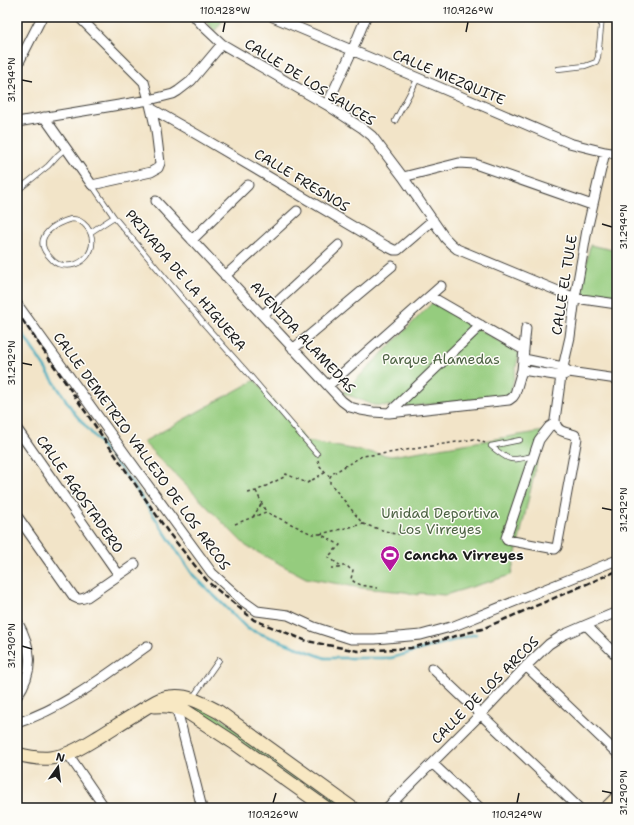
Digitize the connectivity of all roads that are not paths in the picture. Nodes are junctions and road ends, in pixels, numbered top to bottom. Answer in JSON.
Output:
{"nodes":[{"id":1,"x":42,"y":17,"type":"edge"},
{"id":2,"x":79,"y":17,"type":"edge"},
{"id":3,"x":195,"y":17,"type":"edge"},
{"id":4,"x":273,"y":17,"type":"edge"},
{"id":5,"x":366,"y":17,"type":"edge"},
{"id":6,"x":602,"y":17,"type":"edge"},
{"id":7,"x":222,"y":44,"type":"junction"},
{"id":8,"x":352,"y":50,"type":"junction"},
{"id":9,"x":17,"y":66,"type":"edge"},
{"id":10,"x":558,"y":69,"type":"dead end"},
{"id":11,"x":418,"y":78,"type":"junction"},
{"id":12,"x":151,"y":104,"type":"junction"},
{"id":13,"x":327,"y":105,"type":"junction"},
{"id":14,"x":44,"y":117,"type":"junction"},
{"id":15,"x":395,"y":121,"type":"dead end"},
{"id":16,"x":17,"y":122,"type":"edge"},
{"id":17,"x":66,"y":148,"type":"junction"},
{"id":18,"x":605,"y":152,"type":"junction"},
{"id":19,"x":617,"y":154,"type":"edge"},
{"id":20,"x":403,"y":177,"type":"junction"},
{"id":21,"x":248,"y":185,"type":"dead end"},
{"id":22,"x":92,"y":186,"type":"junction"},
{"id":23,"x":17,"y":191,"type":"edge"},
{"id":24,"x":156,"y":201,"type":"dead end"},
{"id":25,"x":592,"y":205,"type":"junction"},
{"id":26,"x":297,"y":211,"type":"dead end"},
{"id":27,"x":114,"y":217,"type":"junction"},
{"id":28,"x":433,"y":220,"type":"junction"},
{"id":29,"x":91,"y":232,"type":"junction"},
{"id":30,"x":192,"y":240,"type":"junction"},
{"id":31,"x":339,"y":246,"type":"dead end"},
{"id":32,"x":392,"y":266,"type":"dead end"},
{"id":33,"x":225,"y":276,"type":"junction"},
{"id":34,"x":441,"y":286,"type":"dead end"},
{"id":35,"x":430,"y":296,"type":"junction"},
{"id":36,"x":575,"y":298,"type":"junction"},
{"id":37,"x":17,"y":304,"type":"edge"},
{"id":38,"x":617,"y":304,"type":"edge"},
{"id":39,"x":263,"y":315,"type":"junction"},
{"id":40,"x":481,"y":325,"type":"junction"},
{"id":41,"x":526,"y":328,"type":"dead end"},
{"id":42,"x":293,"y":349,"type":"junction"},
{"id":43,"x":524,"y":354,"type":"junction"},
{"id":44,"x":522,"y":370,"type":"junction"},
{"id":45,"x":565,"y":372,"type":"junction"},
{"id":46,"x":617,"y":379,"type":"edge"},
{"id":47,"x":328,"y":386,"type":"junction"},
{"id":48,"x":389,"y":413,"type":"junction"},
{"id":49,"x":555,"y":423,"type":"junction"},
{"id":50,"x":17,"y":428,"type":"edge"},
{"id":51,"x":520,"y":440,"type":"dead end"},
{"id":52,"x":317,"y":454,"type":"road end"},
{"id":53,"x":533,"y":456,"type":"junction"},
{"id":54,"x":17,"y":516,"type":"edge"},
{"id":55,"x":617,"y":560,"type":"edge"},
{"id":56,"x":135,"y":564,"type":"dead end"},
{"id":57,"x":119,"y":575,"type":"junction"},
{"id":58,"x":617,"y":612,"type":"edge"},
{"id":59,"x":17,"y":621,"type":"edge"},
{"id":60,"x":586,"y":625,"type":"junction"},
{"id":61,"x":147,"y":646,"type":"dead end"},
{"id":62,"x":617,"y":656,"type":"edge"},
{"id":63,"x":219,"y":660,"type":"dead end"},
{"id":64,"x":526,"y":666,"type":"junction"},
{"id":65,"x":432,"y":668,"type":"dead end"},
{"id":66,"x":17,"y":696,"type":"edge"},
{"id":67,"x":192,"y":699,"type":"junction"},
{"id":68,"x":148,"y":706,"type":"junction"},
{"id":69,"x":176,"y":706,"type":"junction"},
{"id":70,"x":481,"y":714,"type":"junction"},
{"id":71,"x":17,"y":723,"type":"edge"},
{"id":72,"x":617,"y":753,"type":"edge"},
{"id":73,"x":17,"y":754,"type":"edge"},
{"id":74,"x":68,"y":754,"type":"junction"},
{"id":75,"x":432,"y":763,"type":"junction"},
{"id":76,"x":617,"y":798,"type":"edge"},
{"id":77,"x":105,"y":808,"type":"edge"},
{"id":78,"x":202,"y":808,"type":"edge"},
{"id":79,"x":326,"y":808,"type":"edge"},
{"id":80,"x":352,"y":808,"type":"edge"},
{"id":81,"x":387,"y":808,"type":"edge"},
{"id":82,"x":480,"y":808,"type":"edge"},
{"id":83,"x":579,"y":808,"type":"edge"},
{"id":84,"x":607,"y":808,"type":"edge"}],
"edges":[{"from":1,"to":9,"type":"street"},
{"from":2,"to":12,"type":"street"},
{"from":3,"to":7,"type":"street","name":"CALLE DE LOS SAUCES"},
{"from":4,"to":8,"type":"street","name":"CALLE MEZQUITE"},
{"from":5,"to":8,"type":"street"},
{"from":6,"to":10,"type":"lane"},
{"from":7,"to":12,"type":"street"},
{"from":7,"to":13,"type":"street","name":"CALLE DE LOS SAUCES"},
{"from":8,"to":11,"type":"street","name":"CALLE MEZQUITE"},
{"from":8,"to":13,"type":"street"},
{"from":11,"to":15,"type":"lane"},
{"from":11,"to":18,"type":"street","name":"CALLE MEZQUITE"},
{"from":12,"to":14,"type":"street"},
{"from":12,"to":22,"type":"street"},
{"from":12,"to":28,"type":"street","name":"CALLE FRESNOS"},
{"from":13,"to":20,"type":"street","name":"CALLE DE LOS SAUCES"},
{"from":14,"to":16,"type":"street"},
{"from":14,"to":17,"type":"street","name":"PRIVADA DE LA HIGUERA"},
{"from":17,"to":22,"type":"street","name":"PRIVADA DE LA HIGUERA"},
{"from":17,"to":23,"type":"lane"},
{"from":18,"to":19,"type":"street","name":"CALLE MEZQUITE"},
{"from":18,"to":25,"type":"street","name":"CALLE EL TULE"},
{"from":20,"to":25,"type":"street"},
{"from":20,"to":28,"type":"street","name":"CALLE DE LOS SAUCES"},
{"from":21,"to":30,"type":"street"},
{"from":22,"to":27,"type":"lane","name":"PRIVADA DE LA HIGUERA"},
{"from":24,"to":30,"type":"street","name":"AVENIDA ALAMEDAS"},
{"from":25,"to":36,"type":"street","name":"CALLE EL TULE"},
{"from":26,"to":33,"type":"street"},
{"from":27,"to":29,"type":"lane"},
{"from":27,"to":52,"type":"lane","name":"PRIVADA DE LA HIGUERA"},
{"from":28,"to":36,"type":"street","name":"CALLE DE LOS SAUCES"},
{"from":29,"to":29,"type":"lane"},
{"from":30,"to":33,"type":"street","name":"AVENIDA ALAMEDAS"},
{"from":31,"to":39,"type":"street"},
{"from":32,"to":42,"type":"street"},
{"from":33,"to":39,"type":"street","name":"AVENIDA ALAMEDAS"},
{"from":34,"to":35,"type":"street"},
{"from":35,"to":40,"type":"street"},
{"from":35,"to":47,"type":"street"},
{"from":36,"to":38,"type":"street","name":"CALLE DE LOS SAUCES"},
{"from":36,"to":45,"type":"street","name":"CALLE EL TULE"},
{"from":37,"to":55,"type":"street","name":"CALLE DEMETRIO VALLEJO DE LOS ARCOS"},
{"from":39,"to":42,"type":"street","name":"AVENIDA ALAMEDAS"},
{"from":40,"to":43,"type":"street"},
{"from":40,"to":48,"type":"street"},
{"from":41,"to":43,"type":"street","name":"AVENIDA ALAMEDAS"},
{"from":42,"to":47,"type":"street","name":"AVENIDA ALAMEDAS"},
{"from":43,"to":44,"type":"street","name":"AVENIDA ALAMEDAS"},
{"from":43,"to":45,"type":"street"},
{"from":44,"to":45,"type":"street"},
{"from":44,"to":48,"type":"street","name":"AVENIDA ALAMEDAS"},
{"from":45,"to":46,"type":"street"},
{"from":45,"to":49,"type":"street","name":"CALLE EL TULE"},
{"from":47,"to":48,"type":"street","name":"AVENIDA ALAMEDAS"},
{"from":49,"to":53,"type":"street"},
{"from":49,"to":53,"type":"street"},
{"from":50,"to":57,"type":"street","name":"CALLE AGOSTADERO"},
{"from":51,"to":53,"type":"lane"},
{"from":54,"to":57,"type":"street","name":"CALLE AGOSTADERO"},
{"from":56,"to":57,"type":"street","name":"CALLE AGOSTADERO"},
{"from":58,"to":60,"type":"street","name":"CALLE DE LOS ARCOS"},
{"from":59,"to":66,"type":"street"},
{"from":60,"to":62,"type":"street"},
{"from":60,"to":64,"type":"street","name":"CALLE DE LOS ARCOS"},
{"from":61,"to":71,"type":"street"},
{"from":63,"to":67,"type":"lane"},
{"from":64,"to":70,"type":"street","name":"CALLE DE LOS ARCOS"},
{"from":64,"to":72,"type":"street"},
{"from":65,"to":70,"type":"street"},
{"from":67,"to":68,"type":"street"},
{"from":67,"to":80,"type":"street"},
{"from":68,"to":69,"type":"street"},
{"from":68,"to":74,"type":"street"},
{"from":69,"to":78,"type":"street"},
{"from":69,"to":79,"type":"street"},
{"from":70,"to":75,"type":"street","name":"CALLE DE LOS ARCOS"},
{"from":70,"to":83,"type":"street"},
{"from":73,"to":74,"type":"street"},
{"from":74,"to":77,"type":"street"},
{"from":75,"to":81,"type":"street","name":"CALLE DE LOS ARCOS"},
{"from":75,"to":82,"type":"street"},
{"from":76,"to":84,"type":"street"}]}
